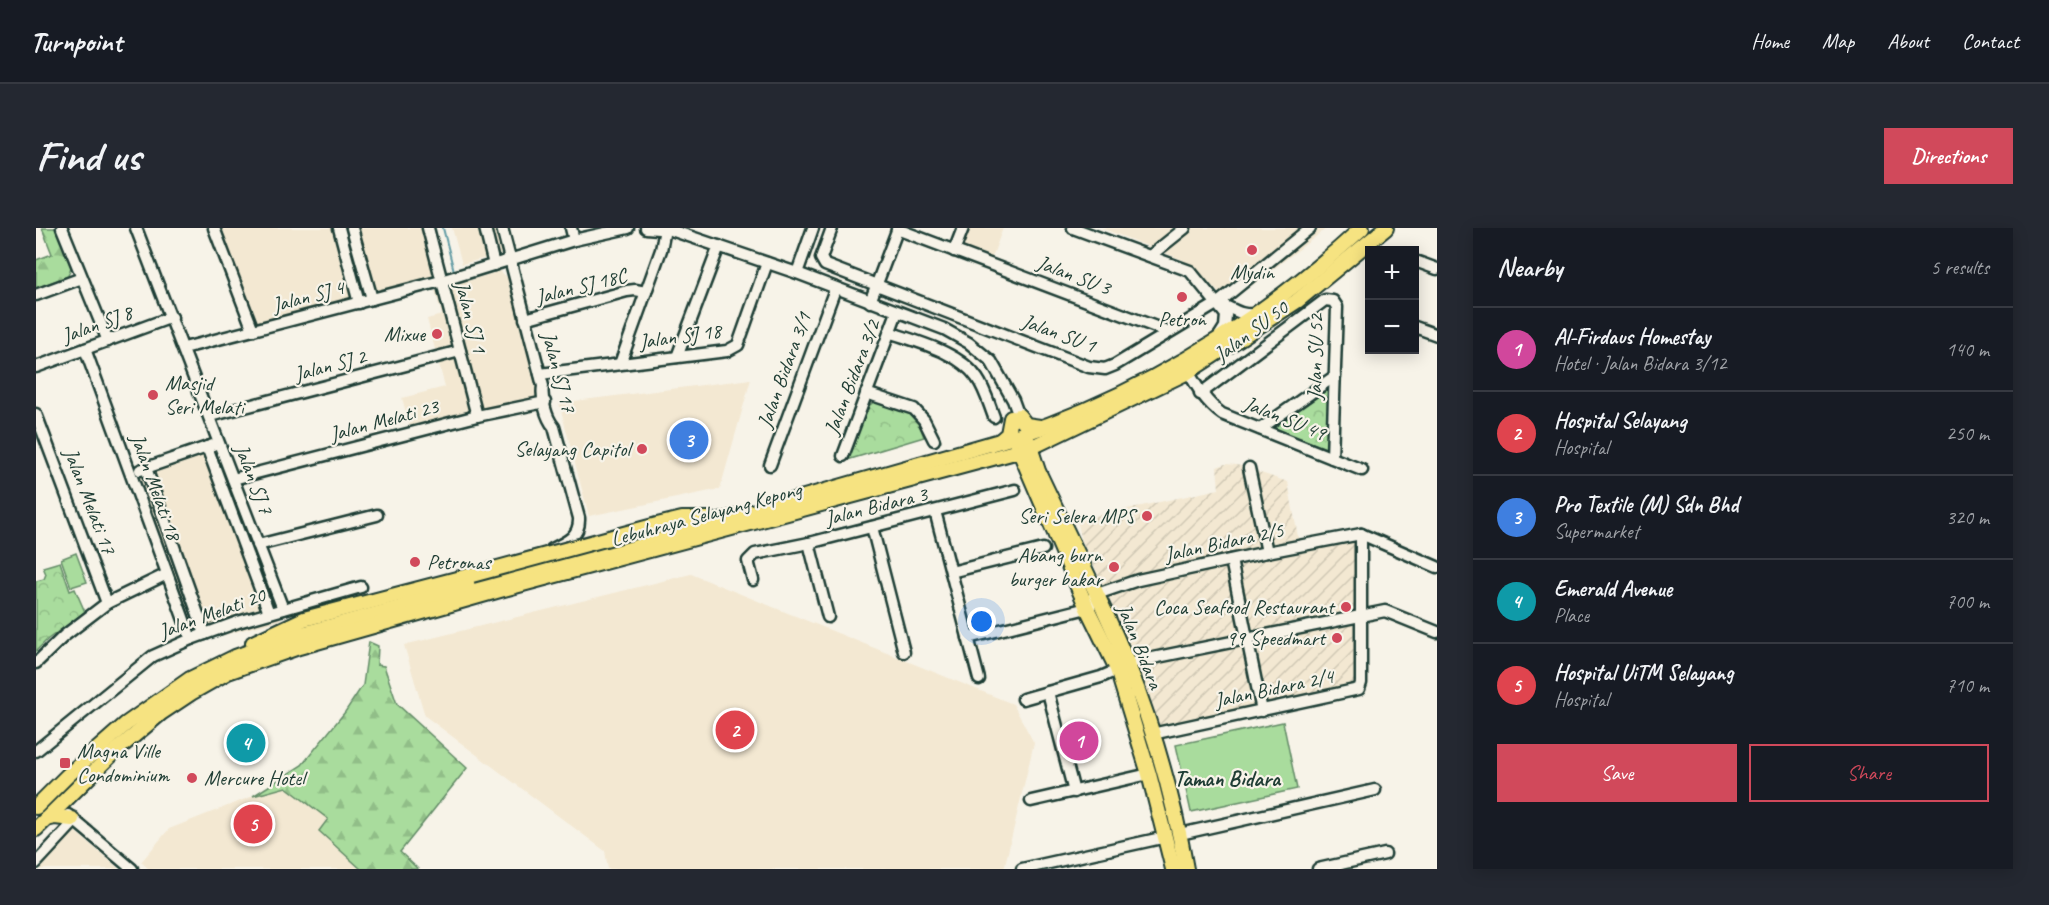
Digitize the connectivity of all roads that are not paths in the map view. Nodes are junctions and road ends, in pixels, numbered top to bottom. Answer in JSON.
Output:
{"nodes":[{"id":1,"x":62,"y":228,"type":"edge"},
{"id":2,"x":136,"y":228,"type":"edge"},
{"id":3,"x":214,"y":228,"type":"edge"},
{"id":4,"x":339,"y":228,"type":"edge"},
{"id":5,"x":352,"y":228,"type":"edge"},
{"id":6,"x":428,"y":228,"type":"edge"},
{"id":7,"x":485,"y":228,"type":"edge"},
{"id":8,"x":501,"y":228,"type":"edge"},
{"id":9,"x":571,"y":228,"type":"edge"},
{"id":10,"x":628,"y":228,"type":"edge"},
{"id":11,"x":646,"y":228,"type":"edge"},
{"id":12,"x":813,"y":228,"type":"edge"},
{"id":13,"x":832,"y":228,"type":"edge"},
{"id":14,"x":963,"y":228,"type":"edge"},
{"id":15,"x":1185,"y":228,"type":"edge"},
{"id":16,"x":1310,"y":228,"type":"edge"},
{"id":17,"x":1373,"y":228,"type":"edge"},
{"id":18,"x":1386,"y":228,"type":"edge"},
{"id":19,"x":665,"y":229,"type":"edge"},
{"id":20,"x":898,"y":229,"type":"edge"},
{"id":21,"x":1077,"y":229,"type":"edge"},
{"id":22,"x":1359,"y":230,"type":"edge"},
{"id":23,"x":574,"y":240,"type":"junction"},
{"id":24,"x":719,"y":246,"type":"junction"},
{"id":25,"x":954,"y":251,"type":"junction"},
{"id":26,"x":1355,"y":254,"type":"junction"},
{"id":27,"x":1150,"y":256,"type":"junction"},
{"id":28,"x":510,"y":260,"type":"junction"},
{"id":29,"x":1419,"y":262,"type":"edge"},
{"id":30,"x":767,"y":263,"type":"junction"},
{"id":31,"x":494,"y":265,"type":"junction"},
{"id":32,"x":1437,"y":269,"type":"edge"},
{"id":33,"x":797,"y":273,"type":"junction"},
{"id":34,"x":82,"y":278,"type":"junction"},
{"id":35,"x":441,"y":281,"type":"junction"},
{"id":36,"x":877,"y":285,"type":"junction"},
{"id":37,"x":835,"y":288,"type":"junction"},
{"id":38,"x":646,"y":292,"type":"junction"},
{"id":39,"x":36,"y":295,"type":"edge"},
{"id":40,"x":372,"y":299,"type":"junction"},
{"id":41,"x":1325,"y":300,"type":"joint"},
{"id":42,"x":870,"y":302,"type":"junction"},
{"id":43,"x":359,"y":303,"type":"junction"},
{"id":44,"x":1218,"y":303,"type":"junction"},
{"id":45,"x":897,"y":312,"type":"junction"},
{"id":46,"x":1257,"y":314,"type":"junction"},
{"id":47,"x":172,"y":317,"type":"junction"},
{"id":48,"x":525,"y":319,"type":"junction"},
{"id":49,"x":1419,"y":329,"type":"edge"},
{"id":50,"x":253,"y":330,"type":"junction"},
{"id":51,"x":889,"y":332,"type":"junction"},
{"id":52,"x":1169,"y":332,"type":"junction"},
{"id":53,"x":1437,"y":335,"type":"edge"},
{"id":54,"x":108,"y":341,"type":"junction"},
{"id":55,"x":1216,"y":341,"type":"junction"},
{"id":56,"x":184,"y":348,"type":"junction"},
{"id":57,"x":85,"y":349,"type":"junction"},
{"id":58,"x":460,"y":351,"type":"junction"},
{"id":59,"x":678,"y":357,"type":"junction"},
{"id":60,"x":620,"y":364,"type":"junction"},
{"id":61,"x":36,"y":367,"type":"edge"},
{"id":62,"x":1185,"y":367,"type":"junction"},
{"id":63,"x":540,"y":374,"type":"junction"},
{"id":64,"x":1335,"y":376,"type":"junction"},
{"id":65,"x":866,"y":393,"type":"junction"},
{"id":66,"x":1200,"y":394,"type":"junction"},
{"id":67,"x":545,"y":402,"type":"junction"},
{"id":68,"x":36,"y":414,"type":"edge"},
{"id":69,"x":210,"y":416,"type":"junction"},
{"id":70,"x":477,"y":416,"type":"junction"},
{"id":71,"x":994,"y":417,"type":"dead end"},
{"id":72,"x":1015,"y":417,"type":"junction"},
{"id":73,"x":1042,"y":427,"type":"junction"},
{"id":74,"x":1260,"y":429,"type":"junction"},
{"id":75,"x":1020,"y":435,"type":"junction"},
{"id":76,"x":934,"y":440,"type":"dead end"},
{"id":77,"x":1000,"y":441,"type":"junction"},
{"id":78,"x":1047,"y":442,"type":"junction"},
{"id":79,"x":219,"y":443,"type":"junction"},
{"id":80,"x":207,"y":447,"type":"junction"},
{"id":81,"x":1025,"y":450,"type":"junction"},
{"id":82,"x":843,"y":456,"type":"dead end"},
{"id":83,"x":997,"y":458,"type":"junction"},
{"id":84,"x":1332,"y":458,"type":"junction"},
{"id":85,"x":770,"y":465,"type":"dead end"},
{"id":86,"x":146,"y":468,"type":"junction"},
{"id":87,"x":1249,"y":468,"type":"dead end"},
{"id":88,"x":1362,"y":470,"type":"dead end"},
{"id":89,"x":1033,"y":473,"type":"junction"},
{"id":90,"x":131,"y":474,"type":"junction"},
{"id":91,"x":233,"y":479,"type":"junction"},
{"id":92,"x":1015,"y":490,"type":"dead end"},
{"id":93,"x":935,"y":511,"type":"junction"},
{"id":94,"x":377,"y":515,"type":"dead end"},
{"id":95,"x":717,"y":522,"type":"junction"},
{"id":96,"x":872,"y":527,"type":"junction"},
{"id":97,"x":1361,"y":534,"type":"junction"},
{"id":98,"x":809,"y":543,"type":"junction"},
{"id":99,"x":258,"y":545,"type":"junction"},
{"id":100,"x":1043,"y":549,"type":"dead end"},
{"id":101,"x":1267,"y":552,"type":"junction"},
{"id":102,"x":1231,"y":560,"type":"junction"},
{"id":103,"x":1437,"y":567,"type":"edge"},
{"id":104,"x":527,"y":571,"type":"junction"},
{"id":105,"x":951,"y":572,"type":"junction"},
{"id":106,"x":167,"y":574,"type":"junction"},
{"id":107,"x":753,"y":580,"type":"dead end"},
{"id":108,"x":361,"y":587,"type":"dead end"},
{"id":109,"x":1096,"y":594,"type":"junction"},
{"id":110,"x":107,"y":603,"type":"junction"},
{"id":111,"x":1087,"y":608,"type":"junction"},
{"id":112,"x":283,"y":609,"type":"junction"},
{"id":113,"x":269,"y":613,"type":"junction"},
{"id":114,"x":1360,"y":616,"type":"junction"},
{"id":115,"x":828,"y":617,"type":"dead end"},
{"id":116,"x":1437,"y":632,"type":"edge"},
{"id":117,"x":205,"y":634,"type":"junction"},
{"id":118,"x":968,"y":638,"type":"junction"},
{"id":119,"x":1247,"y":638,"type":"junction"},
{"id":120,"x":191,"y":639,"type":"junction"},
{"id":121,"x":904,"y":652,"type":"dead end"},
{"id":122,"x":235,"y":657,"type":"junction"},
{"id":123,"x":36,"y":663,"type":"edge"},
{"id":124,"x":1122,"y":667,"type":"junction"},
{"id":125,"x":979,"y":679,"type":"dead end"},
{"id":126,"x":1048,"y":692,"type":"junction"},
{"id":127,"x":1023,"y":699,"type":"dead end"},
{"id":128,"x":1262,"y":711,"type":"junction"},
{"id":129,"x":1152,"y":734,"type":"junction"},
{"id":130,"x":36,"y":751,"type":"edge"},
{"id":131,"x":1149,"y":774,"type":"junction"},
{"id":132,"x":57,"y":786,"type":"junction"},
{"id":133,"x":1375,"y":790,"type":"dead end"},
{"id":134,"x":1074,"y":792,"type":"junction"},
{"id":135,"x":72,"y":793,"type":"junction"},
{"id":136,"x":1031,"y":801,"type":"dead end"},
{"id":137,"x":36,"y":807,"type":"edge"},
{"id":138,"x":58,"y":807,"type":"junction"},
{"id":139,"x":73,"y":820,"type":"junction"},
{"id":140,"x":41,"y":824,"type":"edge"},
{"id":141,"x":1173,"y":835,"type":"junction"},
{"id":142,"x":1385,"y":854,"type":"dead end"},
{"id":143,"x":36,"y":863,"type":"edge"},
{"id":144,"x":132,"y":869,"type":"edge"},
{"id":145,"x":1022,"y":869,"type":"edge"},
{"id":146,"x":1173,"y":869,"type":"edge"},
{"id":147,"x":1186,"y":869,"type":"edge"},
{"id":148,"x":1318,"y":869,"type":"edge"}],
"edges":[{"from":1,"to":34,"type":"street"},
{"from":2,"to":47,"type":"street","name":"Jalan SJ 7"},
{"from":3,"to":50,"type":"street"},
{"from":4,"to":43,"type":"street"},
{"from":5,"to":40,"type":"street"},
{"from":6,"to":35,"type":"street","name":"Jalan SJ 1"},
{"from":7,"to":31,"type":"street"},
{"from":8,"to":28,"type":"street","name":"Jalan SJ 17"},
{"from":9,"to":23,"type":"street"},
{"from":10,"to":23,"type":"street","name":"Jalan SJ 4"},
{"from":11,"to":19,"type":"street"},
{"from":12,"to":33,"type":"street"},
{"from":13,"to":36,"type":"street","name":"Jalan SU 1"},
{"from":14,"to":25,"type":"street"},
{"from":15,"to":27,"type":"street"},
{"from":16,"to":44,"type":"street","name":"Jalan SU 1"},
{"from":17,"to":26,"type":"main road"},
{"from":18,"to":26,"type":"main road","name":"Lebuhraya Selayang Kepong"},
{"from":19,"to":24,"type":"street"},
{"from":19,"to":38,"type":"street"},
{"from":20,"to":25,"type":"street","name":"Jalan SU 3"},
{"from":20,"to":36,"type":"street"},
{"from":21,"to":27,"type":"street"},
{"from":22,"to":46,"type":"main road","name":"Lebuhraya Selayang Kepong"},
{"from":23,"to":28,"type":"street","name":"Jalan SJ 4"},
{"from":24,"to":30,"type":"street"},
{"from":24,"to":59,"type":"street"},
{"from":25,"to":52,"type":"street","name":"Jalan SU 3"},
{"from":26,"to":62,"type":"main road","name":"Lebuhraya Selayang Kepong"},
{"from":27,"to":44,"type":"street"},
{"from":28,"to":31,"type":"street","name":"Jalan SJ 4"},
{"from":28,"to":48,"type":"street","name":"Jalan SJ 17"},
{"from":29,"to":32,"type":"street"},
{"from":30,"to":33,"type":"street"},
{"from":30,"to":59,"type":"street","name":"Jalan SJ 18"},
{"from":31,"to":35,"type":"street","name":"Jalan SJ 4"},
{"from":33,"to":37,"type":"street"},
{"from":34,"to":39,"type":"street"},
{"from":34,"to":54,"type":"street"},
{"from":35,"to":40,"type":"street","name":"Jalan SJ 4"},
{"from":35,"to":58,"type":"street","name":"Jalan SJ 1"},
{"from":36,"to":42,"type":"street"},
{"from":36,"to":52,"type":"street","name":"Jalan SU 1"},
{"from":37,"to":42,"type":"street"},
{"from":37,"to":85,"type":"street","name":"Jalan Bidara 3/1"},
{"from":38,"to":48,"type":"street","name":"Jalan SJ 18C"},
{"from":38,"to":60,"type":"street"},
{"from":40,"to":43,"type":"street","name":"Jalan SJ 4"},
{"from":41,"to":64,"type":"street","name":"Jalan SU 52"},
{"from":41,"to":66,"type":"street","name":"Jalan SU 50"},
{"from":42,"to":45,"type":"street"},
{"from":43,"to":50,"type":"street","name":"Jalan SJ 4"},
{"from":44,"to":46,"type":"street"},
{"from":44,"to":52,"type":"street","name":"Jalan SU 1"},
{"from":44,"to":55,"type":"street"},
{"from":45,"to":51,"type":"street","name":"Jalan Bidara 3/2"},
{"from":45,"to":72,"type":"street"},
{"from":46,"to":55,"type":"main road","name":"Lebuhraya Selayang Kepong"},
{"from":47,"to":54,"type":"street","name":"Jalan SJ 8"},
{"from":47,"to":56,"type":"street","name":"Jalan SJ 7"},
{"from":48,"to":63,"type":"street","name":"Jalan SJ 17"},
{"from":49,"to":53,"type":"street"},
{"from":50,"to":56,"type":"street","name":"Jalan SJ 4"},
{"from":51,"to":65,"type":"street","name":"Jalan Bidara 3/2"},
{"from":51,"to":71,"type":"street"},
{"from":54,"to":57,"type":"street","name":"Jalan SJ 8"},
{"from":55,"to":62,"type":"main road","name":"Lebuhraya Selayang Kepong"},
{"from":56,"to":69,"type":"street","name":"Jalan SJ 7"},
{"from":57,"to":61,"type":"street","name":"Jalan SJ 8"},
{"from":57,"to":90,"type":"street","name":"Jalan Melati 18"},
{"from":58,"to":69,"type":"street","name":"Jalan SJ 2"},
{"from":58,"to":70,"type":"street","name":"Jalan SJ 1"},
{"from":59,"to":60,"type":"street","name":"Jalan SJ 18"},
{"from":60,"to":63,"type":"street","name":"Jalan SJ 18"},
{"from":62,"to":66,"type":"street","name":"Jalan SU 49"},
{"from":62,"to":73,"type":"main road","name":"Lebuhraya Selayang Kepong"},
{"from":62,"to":78,"type":"main road","name":"Lebuhraya Selayang Kepong"},
{"from":63,"to":67,"type":"street","name":"Jalan SJ 17"},
{"from":64,"to":74,"type":"street"},
{"from":64,"to":84,"type":"street","name":"Jalan SU 52"},
{"from":65,"to":76,"type":"street"},
{"from":65,"to":82,"type":"street","name":"Jalan Bidara 3/2"},
{"from":66,"to":74,"type":"street","name":"Jalan SU 49"},
{"from":67,"to":70,"type":"street","name":"Jalan Melati 23"},
{"from":67,"to":104,"type":"street","name":"Jalan SJ 17"},
{"from":68,"to":110,"type":"street","name":"Jalan Melati 17"},
{"from":69,"to":79,"type":"street","name":"Jalan SJ 7"},
{"from":70,"to":91,"type":"street","name":"Jalan Melati 23"},
{"from":72,"to":73,"type":"main road"},
{"from":72,"to":75,"type":"street"},
{"from":72,"to":77,"type":"main road"},
{"from":73,"to":75,"type":"main road","name":"Lebuhraya Selayang Kepong"},
{"from":74,"to":84,"type":"street","name":"Jalan SU 49"},
{"from":75,"to":77,"type":"main road","name":"Lebuhraya Selayang Kepong"},
{"from":75,"to":81,"type":"main road","name":"Jalan Bidara"},
{"from":77,"to":95,"type":"main road","name":"Lebuhraya Selayang Kepong"},
{"from":78,"to":81,"type":"main road","name":"Lebuhraya Selayang Kepong"},
{"from":78,"to":89,"type":"main road"},
{"from":79,"to":80,"type":"street"},
{"from":79,"to":91,"type":"street","name":"Jalan SJ 7"},
{"from":80,"to":86,"type":"street"},
{"from":80,"to":113,"type":"street"},
{"from":81,"to":83,"type":"main road","name":"Lebuhraya Selayang Kepong"},
{"from":81,"to":89,"type":"main road","name":"Jalan Bidara"},
{"from":83,"to":89,"type":"main road"},
{"from":83,"to":135,"type":"main road","name":"Lebuhraya Selayang Kepong"},
{"from":84,"to":88,"type":"street","name":"Jalan SU 49"},
{"from":86,"to":90,"type":"street"},
{"from":86,"to":117,"type":"street"},
{"from":87,"to":101,"type":"street"},
{"from":89,"to":109,"type":"main road","name":"Jalan Bidara"},
{"from":89,"to":111,"type":"main road","name":"Jalan Bidara"},
{"from":90,"to":106,"type":"street","name":"Jalan Melati 18"},
{"from":91,"to":99,"type":"street","name":"Jalan SJ 7"},
{"from":92,"to":93,"type":"street","name":"Jalan Bidara 3"},
{"from":93,"to":96,"type":"street","name":"Jalan Bidara 3"},
{"from":93,"to":105,"type":"street"},
{"from":94,"to":99,"type":"street"},
{"from":95,"to":104,"type":"main road","name":"Lebuhraya Selayang Kepong"},
{"from":95,"to":122,"type":"main road","bridge":true},
{"from":96,"to":98,"type":"street","name":"Jalan Bidara 3"},
{"from":96,"to":121,"type":"street"},
{"from":97,"to":101,"type":"street","name":"Jalan Bidara 2/5"},
{"from":97,"to":103,"type":"street"},
{"from":97,"to":114,"type":"street","name":"Jalan Bidara 2/4"},
{"from":98,"to":107,"type":"street","name":"Jalan Bidara 3"},
{"from":98,"to":115,"type":"street"},
{"from":99,"to":112,"type":"street","name":"Jalan SJ 7"},
{"from":100,"to":105,"type":"street"},
{"from":101,"to":102,"type":"street","name":"Jalan Bidara 2/5"},
{"from":102,"to":109,"type":"street","name":"Jalan Bidara 2/5"},
{"from":102,"to":119,"type":"street"},
{"from":104,"to":122,"type":"main road","name":"Lebuhraya Selayang Kepong"},
{"from":105,"to":118,"type":"street"},
{"from":106,"to":110,"type":"street"},
{"from":106,"to":120,"type":"street","name":"Jalan Melati 18"},
{"from":108,"to":112,"type":"street","name":"Jalan Melati 20"},
{"from":109,"to":111,"type":"street"},
{"from":109,"to":124,"type":"main road","name":"Jalan Bidara"},
{"from":110,"to":123,"type":"street"},
{"from":111,"to":118,"type":"street"},
{"from":111,"to":124,"type":"main road","name":"Jalan Bidara"},
{"from":112,"to":113,"type":"street","name":"Jalan Melati 20"},
{"from":113,"to":117,"type":"street","name":"Jalan Melati 20"},
{"from":114,"to":116,"type":"street"},
{"from":114,"to":119,"type":"street"},
{"from":114,"to":128,"type":"street","name":"Jalan Bidara 2/4"},
{"from":117,"to":120,"type":"street","name":"Jalan Melati 20"},
{"from":118,"to":125,"type":"street"},
{"from":119,"to":124,"type":"street"},
{"from":119,"to":128,"type":"street"},
{"from":120,"to":130,"type":"street","name":"Jalan Melati 20"},
{"from":122,"to":132,"type":"main road","name":"Lebuhraya Selayang Kepong"},
{"from":124,"to":126,"type":"street"},
{"from":124,"to":129,"type":"main road","name":"Jalan Bidara"},
{"from":124,"to":131,"type":"main road","name":"Jalan Bidara"},
{"from":126,"to":127,"type":"street"},
{"from":126,"to":134,"type":"street"},
{"from":128,"to":129,"type":"street","name":"Jalan Bidara 2/4"},
{"from":129,"to":141,"type":"main road","name":"Jalan Bidara"},
{"from":131,"to":134,"type":"street"},
{"from":131,"to":141,"type":"main road","name":"Jalan Bidara"},
{"from":132,"to":137,"type":"main road","name":"Lebuhraya Selayang Kepong"},
{"from":132,"to":138,"type":"main road"},
{"from":133,"to":141,"type":"street"},
{"from":134,"to":136,"type":"street"},
{"from":135,"to":138,"type":"main road","name":"Lebuhraya Selayang Kepong"},
{"from":135,"to":139,"type":"street"},
{"from":138,"to":139,"type":"street"},
{"from":138,"to":140,"type":"main road","name":"Lebuhraya Selayang Kepong"},
{"from":139,"to":140,"type":"main road"},
{"from":139,"to":143,"type":"street"},
{"from":139,"to":144,"type":"street"},
{"from":141,"to":145,"type":"street"},
{"from":141,"to":146,"type":"main road","name":"Jalan Bidara"},
{"from":141,"to":147,"type":"main road","name":"Jalan Bidara"},
{"from":142,"to":148,"type":"street"}]}
